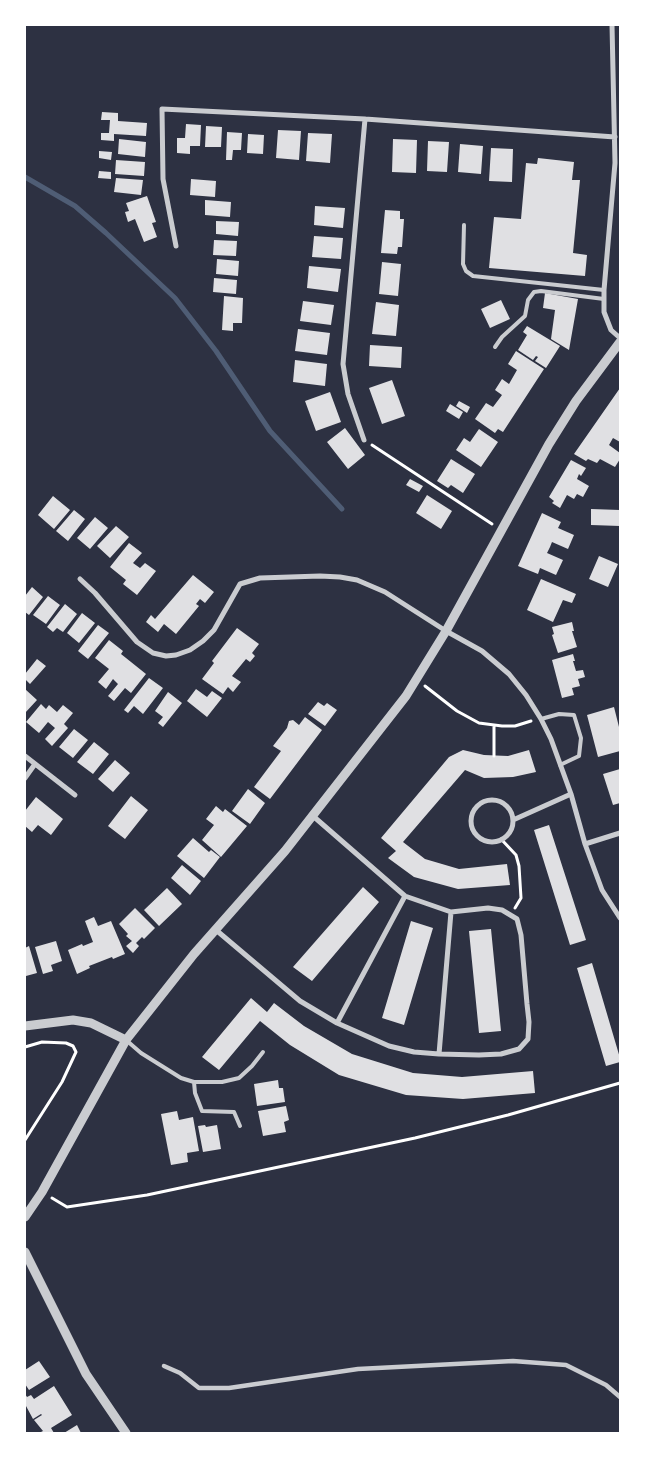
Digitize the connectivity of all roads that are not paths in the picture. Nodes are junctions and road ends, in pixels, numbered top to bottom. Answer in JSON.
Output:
{"nodes":[{"id":1,"x":612,"y":25,"type":"edge"},
{"id":2,"x":365,"y":119,"type":"junction"},
{"id":3,"x":615,"y":137,"type":"junction"},
{"id":4,"x":464,"y":225,"type":"dead end"},
{"id":5,"x":176,"y":246,"type":"dead end"},
{"id":6,"x":604,"y":290,"type":"junction"},
{"id":7,"x":604,"y":299,"type":"junction"},
{"id":8,"x":620,"y":338,"type":"edge"},
{"id":9,"x":620,"y":342,"type":"edge"},
{"id":10,"x":495,"y":348,"type":"dead end"},
{"id":11,"x":364,"y":440,"type":"road end"},
{"id":12,"x":80,"y":579,"type":"dead end"},
{"id":13,"x":446,"y":631,"type":"junction"},
{"id":14,"x":540,"y":719,"type":"junction"},
{"id":15,"x":25,"y":756,"type":"edge"},
{"id":16,"x":35,"y":764,"type":"junction"},
{"id":17,"x":560,"y":765,"type":"junction"},
{"id":18,"x":25,"y":778,"type":"edge"},
{"id":19,"x":571,"y":794,"type":"junction"},
{"id":20,"x":75,"y":795,"type":"dead end"},
{"id":21,"x":313,"y":816,"type":"junction"},
{"id":22,"x":513,"y":820,"type":"junction"},
{"id":23,"x":620,"y":833,"type":"edge"},
{"id":24,"x":585,"y":844,"type":"junction"},
{"id":25,"x":405,"y":896,"type":"junction"},
{"id":26,"x":451,"y":912,"type":"junction"},
{"id":27,"x":620,"y":918,"type":"edge"},
{"id":28,"x":216,"y":930,"type":"junction"},
{"id":29,"x":336,"y":1023,"type":"junction"},
{"id":30,"x":25,"y":1026,"type":"edge"},
{"id":31,"x":126,"y":1040,"type":"junction"},
{"id":32,"x":263,"y":1052,"type":"dead end"},
{"id":33,"x":439,"y":1054,"type":"junction"},
{"id":34,"x":194,"y":1082,"type":"junction"},
{"id":35,"x":240,"y":1126,"type":"dead end"},
{"id":36,"x":25,"y":1217,"type":"edge"},
{"id":37,"x":25,"y":1252,"type":"edge"},
{"id":38,"x":164,"y":1366,"type":"dead end"},
{"id":39,"x":620,"y":1398,"type":"edge"},
{"id":40,"x":126,"y":1433,"type":"edge"}],
"edges":[{"from":1,"to":3,"type":"street"},
{"from":2,"to":3,"type":"street"},
{"from":2,"to":5,"type":"street"},
{"from":2,"to":11,"type":"street"},
{"from":3,"to":6,"type":"street"},
{"from":4,"to":6,"type":"lane"},
{"from":6,"to":7,"type":"street"},
{"from":7,"to":8,"type":"street"},
{"from":7,"to":10,"type":"lane"},
{"from":9,"to":13,"type":"street"},
{"from":12,"to":13,"type":"street"},
{"from":13,"to":14,"type":"street"},
{"from":13,"to":21,"type":"street"},
{"from":14,"to":17,"type":"street"},
{"from":14,"to":17,"type":"lane"},
{"from":15,"to":16,"type":"street"},
{"from":16,"to":18,"type":"street"},
{"from":16,"to":20,"type":"street"},
{"from":17,"to":19,"type":"street"},
{"from":19,"to":22,"type":"street"},
{"from":19,"to":24,"type":"street"},
{"from":21,"to":25,"type":"street"},
{"from":21,"to":28,"type":"street"},
{"from":22,"to":22,"type":"street"},
{"from":23,"to":24,"type":"street"},
{"from":24,"to":27,"type":"street"},
{"from":25,"to":26,"type":"street"},
{"from":25,"to":29,"type":"street"},
{"from":26,"to":33,"type":"street"},
{"from":26,"to":33,"type":"street"},
{"from":28,"to":29,"type":"street"},
{"from":28,"to":31,"type":"street"},
{"from":29,"to":33,"type":"street"},
{"from":30,"to":31,"type":"street"},
{"from":31,"to":34,"type":"lane"},
{"from":31,"to":36,"type":"street"},
{"from":32,"to":34,"type":"lane"},
{"from":34,"to":35,"type":"lane"},
{"from":37,"to":40,"type":"street"},
{"from":38,"to":39,"type":"street"}]}
